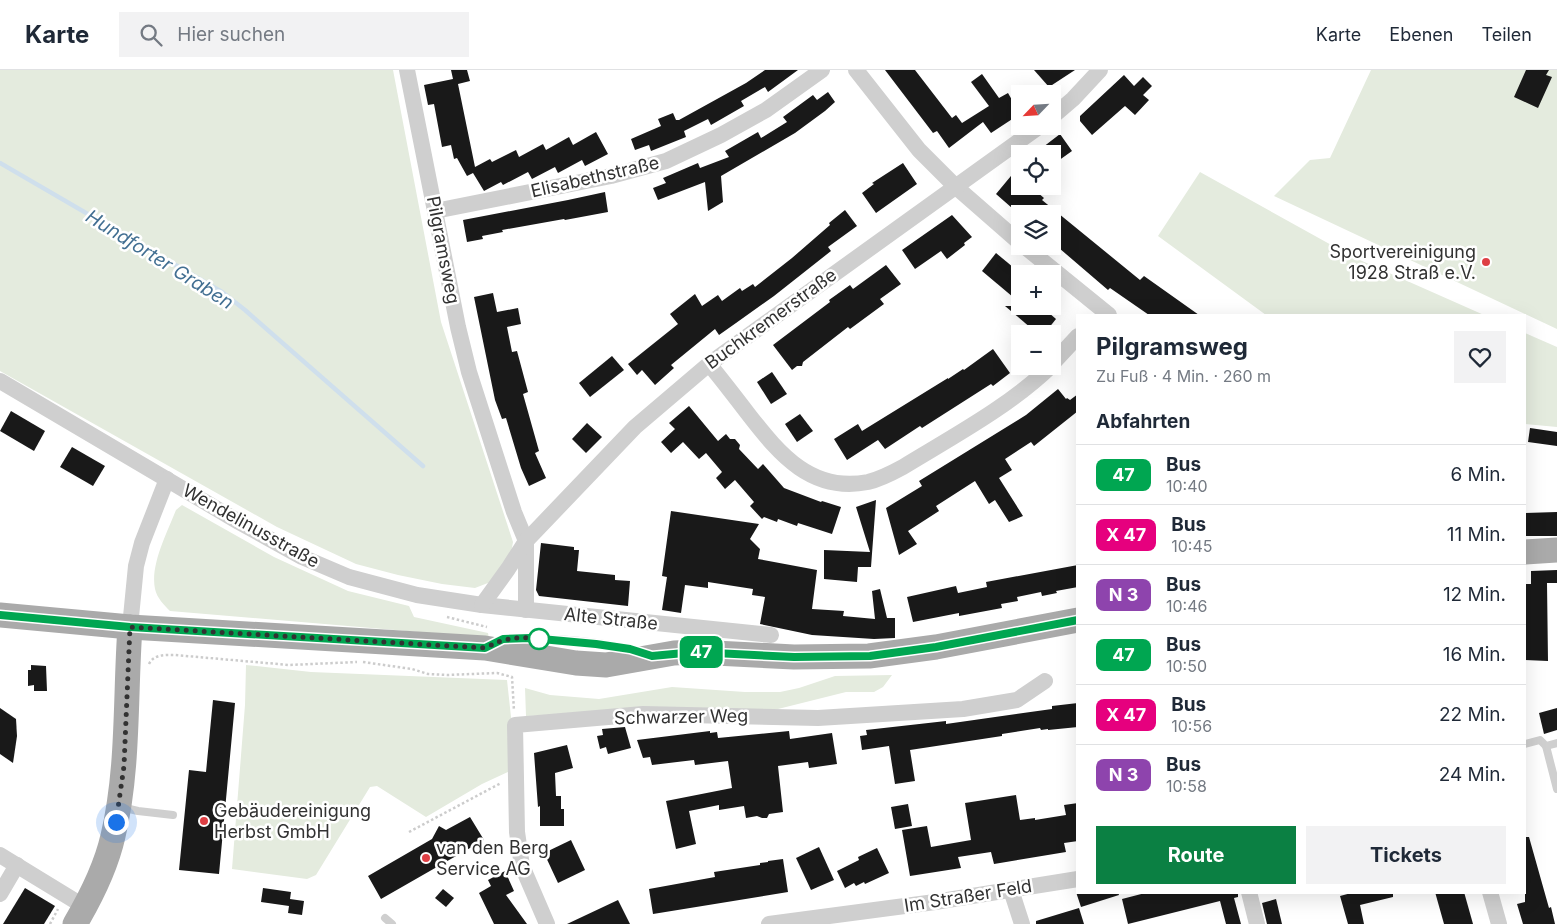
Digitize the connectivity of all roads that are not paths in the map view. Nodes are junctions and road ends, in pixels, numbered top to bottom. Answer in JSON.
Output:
{"nodes":[{"id":1,"x":407,"y":70,"type":"edge"},
{"id":2,"x":822,"y":70,"type":"edge"},
{"id":3,"x":856,"y":70,"type":"edge"},
{"id":4,"x":1100,"y":70,"type":"edge"},
{"id":5,"x":1061,"y":109,"type":"edge"},
{"id":6,"x":1028,"y":135,"type":"edge"},
{"id":7,"x":956,"y":187,"type":"junction"},
{"id":8,"x":435,"y":211,"type":"junction"},
{"id":9,"x":1011,"y":234,"type":"edge"},
{"id":10,"x":1034,"y":255,"type":"edge"},
{"id":11,"x":1102,"y":313,"type":"edge"},
{"id":12,"x":1076,"y":338,"type":"edge"},
{"id":13,"x":1061,"y":355,"type":"edge"},
{"id":14,"x":710,"y":364,"type":"junction"},
{"id":15,"x":1041,"y":375,"type":"edge"},
{"id":16,"x":2,"y":386,"type":"edge"},
{"id":17,"x":167,"y":478,"type":"junction"},
{"id":18,"x":526,"y":541,"type":"junction"},
{"id":19,"x":1557,"y":550,"type":"edge"},
{"id":20,"x":1526,"y":552,"type":"edge"},
{"id":21,"x":482,"y":605,"type":"junction"},
{"id":22,"x":526,"y":610,"type":"junction"},
{"id":23,"x":0,"y":615,"type":"edge"},
{"id":24,"x":1076,"y":620,"type":"edge"},
{"id":25,"x":130,"y":627,"type":"junction"},
{"id":26,"x":771,"y":635,"type":"dead end"},
{"id":27,"x":1045,"y":681,"type":"dead end"},
{"id":28,"x":1557,"y":743,"type":"edge"},
{"id":29,"x":1526,"y":744,"type":"edge"},
{"id":30,"x":1546,"y":746,"type":"junction"},
{"id":31,"x":1557,"y":789,"type":"edge"},
{"id":32,"x":119,"y":806,"type":"junction"},
{"id":33,"x":173,"y":815,"type":"dead end"},
{"id":34,"x":0,"y":855,"type":"edge"},
{"id":35,"x":17,"y":865,"type":"junction"},
{"id":36,"x":1076,"y":879,"type":"edge"},
{"id":37,"x":1011,"y":890,"type":"junction"},
{"id":38,"x":0,"y":894,"type":"edge"},
{"id":39,"x":1250,"y":894,"type":"edge"},
{"id":40,"x":1491,"y":894,"type":"edge"},
{"id":41,"x":80,"y":915,"type":"edge"},
{"id":42,"x":547,"y":924,"type":"edge"},
{"id":43,"x":769,"y":924,"type":"edge"},
{"id":44,"x":1022,"y":924,"type":"edge"},
{"id":45,"x":1257,"y":924,"type":"edge"},
{"id":46,"x":1499,"y":924,"type":"edge"}],
"edges":[{"from":1,"to":8,"type":"street","name":"Pilgramsweg"},
{"from":2,"to":8,"type":"street","name":"Elisabethstraße"},
{"from":3,"to":7,"type":"street"},
{"from":4,"to":5,"type":"street"},
{"from":6,"to":7,"type":"street","name":"Buchkremerstraße"},
{"from":7,"to":9,"type":"street"},
{"from":7,"to":14,"type":"street","name":"Buchkremerstraße"},
{"from":8,"to":18,"type":"street","name":"Pilgramsweg"},
{"from":10,"to":11,"type":"street"},
{"from":12,"to":13,"type":"street"},
{"from":14,"to":15,"type":"street"},
{"from":14,"to":18,"type":"street","name":"Buchkremerstraße"},
{"from":16,"to":17,"type":"street","name":"Wendelinusstraße"},
{"from":17,"to":21,"type":"street","name":"Wendelinusstraße"},
{"from":17,"to":25,"type":"street","name":"Wendelinusstraße"},
{"from":18,"to":21,"type":"street"},
{"from":18,"to":22,"type":"street","name":"Pilgramsweg"},
{"from":19,"to":20,"type":"main road"},
{"from":21,"to":22,"type":"street","name":"Alte Straße"},
{"from":22,"to":26,"type":"street","name":"Alte Straße"},
{"from":23,"to":25,"type":"main road","name":"Alte Straße"},
{"from":24,"to":25,"type":"main road","name":"Alte Straße"},
{"from":25,"to":32,"type":"main road"},
{"from":27,"to":42,"type":"street","name":"Schwarzer Weg"},
{"from":28,"to":30,"type":"lane"},
{"from":29,"to":30,"type":"lane"},
{"from":30,"to":31,"type":"lane"},
{"from":32,"to":33,"type":"lane"},
{"from":32,"to":41,"type":"main road"},
{"from":34,"to":35,"type":"street"},
{"from":35,"to":38,"type":"street"},
{"from":35,"to":41,"type":"street"},
{"from":36,"to":37,"type":"street","name":"Im Straßer Feld"},
{"from":37,"to":43,"type":"street","name":"Im Straßer Feld"},
{"from":37,"to":44,"type":"street"},
{"from":39,"to":45,"type":"street"},
{"from":40,"to":46,"type":"street"}]}
